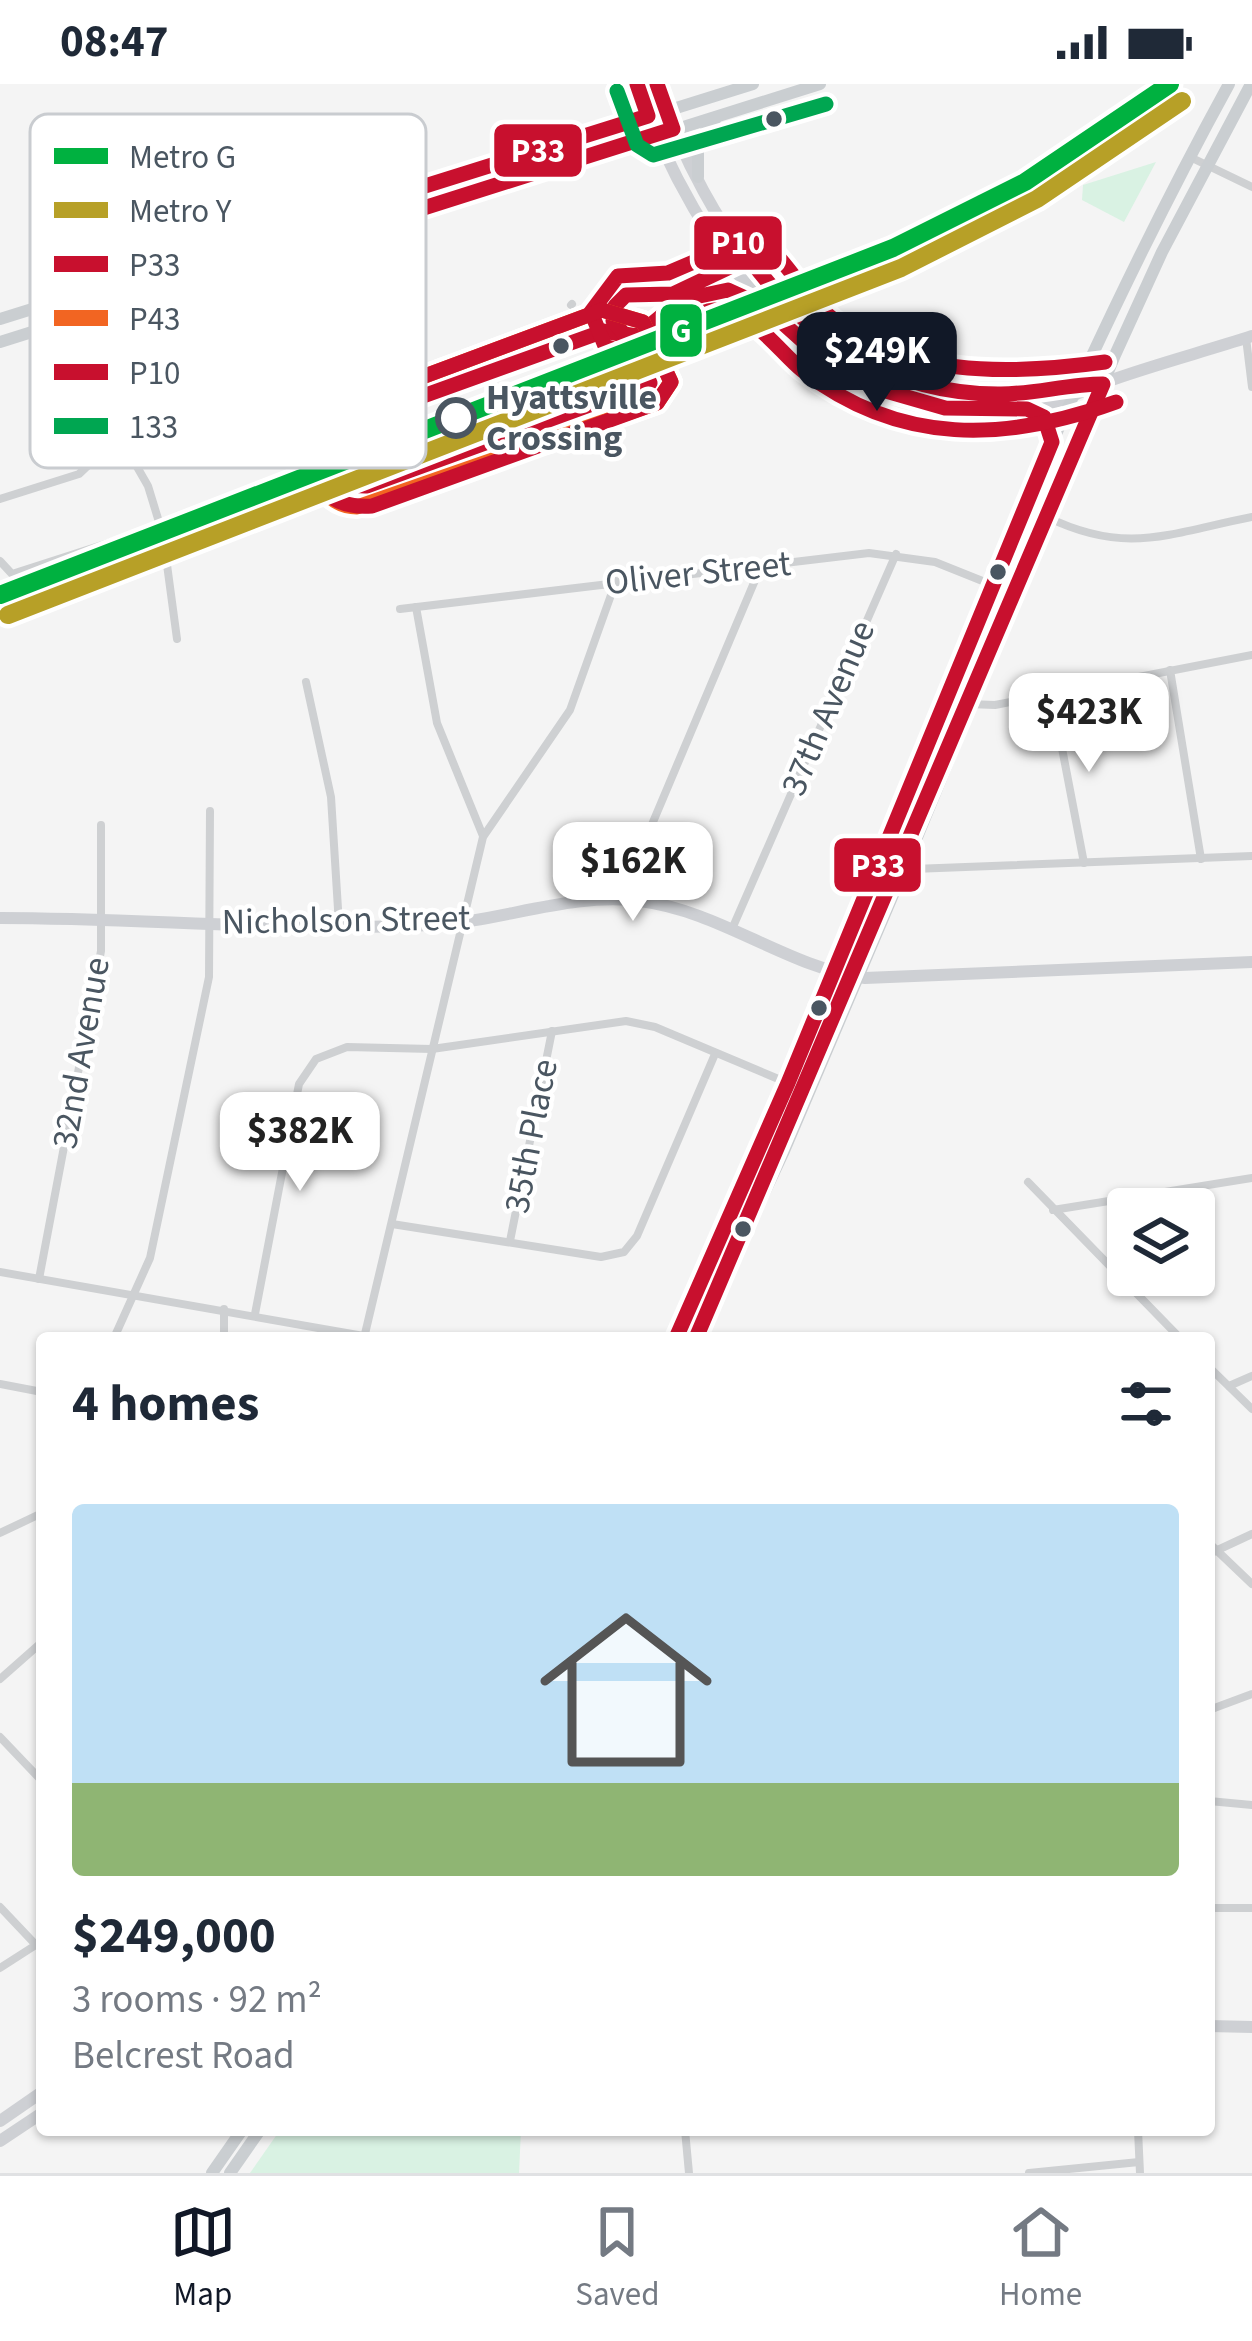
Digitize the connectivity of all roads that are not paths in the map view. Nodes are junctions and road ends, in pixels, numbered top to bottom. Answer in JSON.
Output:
{"nodes":[{"id":1,"x":637,"y":84,"type":"edge"},
{"id":2,"x":657,"y":84,"type":"edge"},
{"id":3,"x":753,"y":84,"type":"edge"},
{"id":4,"x":820,"y":84,"type":"edge"},
{"id":5,"x":1228,"y":84,"type":"edge"},
{"id":6,"x":1251,"y":84,"type":"edge"},
{"id":7,"x":666,"y":111,"type":"junction"},
{"id":8,"x":728,"y":112,"type":"junction"},
{"id":9,"x":648,"y":116,"type":"junction"},
{"id":10,"x":673,"y":129,"type":"junction"},
{"id":11,"x":655,"y":134,"type":"junction"},
{"id":12,"x":1189,"y":156,"type":"junction"},
{"id":13,"x":1208,"y":167,"type":"junction"},
{"id":14,"x":698,"y":177,"type":"junction"},
{"id":15,"x":426,"y":186,"type":"edge"},
{"id":16,"x":1252,"y":187,"type":"edge"},
{"id":17,"x":426,"y":207,"type":"edge"},
{"id":18,"x":30,"y":310,"type":"edge"},
{"id":19,"x":0,"y":320,"type":"edge"},
{"id":20,"x":30,"y":332,"type":"edge"},
{"id":21,"x":1249,"y":338,"type":"edge"},
{"id":22,"x":0,"y":342,"type":"edge"},
{"id":23,"x":1077,"y":383,"type":"junction"},
{"id":24,"x":1103,"y":383,"type":"junction"},
{"id":25,"x":1252,"y":387,"type":"edge"},
{"id":26,"x":936,"y":389,"type":"junction"},
{"id":27,"x":1070,"y":398,"type":"junction"},
{"id":28,"x":1027,"y":409,"type":"junction"},
{"id":29,"x":957,"y":410,"type":"junction"},
{"id":30,"x":1052,"y":442,"type":"junction"},
{"id":31,"x":85,"y":468,"type":"edge"},
{"id":32,"x":136,"y":468,"type":"edge"},
{"id":33,"x":0,"y":499,"type":"edge"},
{"id":34,"x":1046,"y":516,"type":"junction"},
{"id":35,"x":1252,"y":517,"type":"edge"},
{"id":36,"x":161,"y":526,"type":"junction"},
{"id":37,"x":896,"y":554,"type":"junction"},
{"id":38,"x":0,"y":561,"type":"edge"},
{"id":39,"x":761,"y":566,"type":"junction"},
{"id":40,"x":616,"y":581,"type":"junction"},
{"id":41,"x":992,"y":584,"type":"junction"},
{"id":42,"x":416,"y":607,"type":"junction"},
{"id":43,"x":400,"y":610,"type":"dead end"},
{"id":44,"x":999,"y":629,"type":"junction"},
{"id":45,"x":177,"y":638,"type":"dead end"},
{"id":46,"x":1252,"y":655,"type":"edge"},
{"id":47,"x":1170,"y":670,"type":"junction"},
{"id":48,"x":953,"y":676,"type":"junction"},
{"id":49,"x":306,"y":682,"type":"dead end"},
{"id":50,"x":1052,"y":696,"type":"junction"},
{"id":51,"x":968,"y":704,"type":"junction"},
{"id":52,"x":210,"y":811,"type":"dead end"},
{"id":53,"x":101,"y":825,"type":"dead end"},
{"id":54,"x":483,"y":837,"type":"junction"},
{"id":55,"x":1252,"y":856,"type":"edge"},
{"id":56,"x":1201,"y":859,"type":"junction"},
{"id":57,"x":1084,"y":863,"type":"junction"},
{"id":58,"x":877,"y":864,"type":"junction"},
{"id":59,"x":904,"y":869,"type":"junction"},
{"id":60,"x":636,"y":900,"type":"junction"},
{"id":61,"x":0,"y":919,"type":"edge"},
{"id":62,"x":104,"y":920,"type":"junction"},
{"id":63,"x":212,"y":922,"type":"junction"},
{"id":64,"x":463,"y":922,"type":"junction"},
{"id":65,"x":339,"y":925,"type":"junction"},
{"id":66,"x":732,"y":929,"type":"junction"},
{"id":67,"x":1252,"y":962,"type":"edge"},
{"id":68,"x":833,"y":974,"type":"junction"},
{"id":69,"x":857,"y":976,"type":"junction"},
{"id":70,"x":552,"y":1031,"type":"junction"},
{"id":71,"x":432,"y":1049,"type":"junction"},
{"id":72,"x":715,"y":1054,"type":"junction"},
{"id":73,"x":788,"y":1083,"type":"junction"},
{"id":74,"x":1252,"y":1178,"type":"edge"},
{"id":75,"x":1028,"y":1182,"type":"dead end"},
{"id":76,"x":1052,"y":1210,"type":"junction"},
{"id":77,"x":392,"y":1224,"type":"junction"},
{"id":78,"x":510,"y":1241,"type":"junction"},
{"id":79,"x":0,"y":1272,"type":"edge"},
{"id":80,"x":39,"y":1279,"type":"junction"},
{"id":81,"x":137,"y":1292,"type":"junction"},
{"id":82,"x":224,"y":1309,"type":"junction"},
{"id":83,"x":255,"y":1314,"type":"junction"},
{"id":84,"x":117,"y":1332,"type":"edge"},
{"id":85,"x":224,"y":1332,"type":"edge"},
{"id":86,"x":343,"y":1332,"type":"edge"},
{"id":87,"x":369,"y":1332,"type":"edge"},
{"id":88,"x":679,"y":1332,"type":"edge"},
{"id":89,"x":699,"y":1332,"type":"edge"},
{"id":90,"x":1174,"y":1332,"type":"edge"},
{"id":91,"x":1215,"y":1372,"type":"edge"},
{"id":92,"x":1252,"y":1376,"type":"edge"},
{"id":93,"x":0,"y":1384,"type":"edge"},
{"id":94,"x":1229,"y":1386,"type":"junction"},
{"id":95,"x":36,"y":1391,"type":"edge"},
{"id":96,"x":1252,"y":1408,"type":"edge"},
{"id":97,"x":36,"y":1516,"type":"edge"},
{"id":98,"x":0,"y":1533,"type":"edge"},
{"id":99,"x":1252,"y":1534,"type":"edge"},
{"id":100,"x":1215,"y":1548,"type":"edge"},
{"id":101,"x":1215,"y":1552,"type":"edge"},
{"id":102,"x":1252,"y":1584,"type":"edge"},
{"id":103,"x":36,"y":1647,"type":"edge"},
{"id":104,"x":0,"y":1679,"type":"edge"},
{"id":105,"x":1252,"y":1694,"type":"edge"},
{"id":106,"x":1215,"y":1708,"type":"edge"},
{"id":107,"x":0,"y":1737,"type":"edge"},
{"id":108,"x":36,"y":1775,"type":"edge"},
{"id":109,"x":1215,"y":1802,"type":"edge"},
{"id":110,"x":1252,"y":1805,"type":"edge"},
{"id":111,"x":0,"y":1906,"type":"edge"},
{"id":112,"x":1215,"y":1908,"type":"edge"},
{"id":113,"x":1252,"y":1908,"type":"edge"},
{"id":114,"x":36,"y":1940,"type":"edge"},
{"id":115,"x":36,"y":1945,"type":"edge"},
{"id":116,"x":0,"y":1968,"type":"edge"},
{"id":117,"x":1215,"y":2026,"type":"edge"},
{"id":118,"x":1252,"y":2027,"type":"edge"},
{"id":119,"x":36,"y":2096,"type":"edge"},
{"id":120,"x":36,"y":2117,"type":"edge"},
{"id":121,"x":0,"y":2120,"type":"edge"},
{"id":122,"x":238,"y":2136,"type":"edge"},
{"id":123,"x":256,"y":2136,"type":"edge"},
{"id":124,"x":686,"y":2136,"type":"edge"},
{"id":125,"x":1138,"y":2136,"type":"edge"},
{"id":126,"x":0,"y":2141,"type":"edge"},
{"id":127,"x":1140,"y":2168,"type":"edge"},
{"id":128,"x":212,"y":2173,"type":"edge"},
{"id":129,"x":230,"y":2173,"type":"edge"},
{"id":130,"x":689,"y":2173,"type":"edge"},
{"id":131,"x":1029,"y":2173,"type":"edge"}],
"edges":[{"from":1,"to":9,"type":"street"},
{"from":2,"to":7,"type":"street"},
{"from":3,"to":7,"type":"main road"},
{"from":4,"to":8,"type":"main road"},
{"from":5,"to":12,"type":"main road"},
{"from":6,"to":13,"type":"main road"},
{"from":7,"to":9,"type":"main road"},
{"from":7,"to":10,"type":"street"},
{"from":8,"to":10,"type":"main road"},
{"from":8,"to":14,"type":"main road"},
{"from":9,"to":11,"type":"street"},
{"from":9,"to":15,"type":"main road"},
{"from":10,"to":11,"type":"main road"},
{"from":10,"to":14,"type":"street"},
{"from":11,"to":17,"type":"main road"},
{"from":11,"to":29,"type":"street"},
{"from":12,"to":13,"type":"street"},
{"from":12,"to":23,"type":"main road"},
{"from":13,"to":16,"type":"street"},
{"from":13,"to":24,"type":"main road"},
{"from":14,"to":26,"type":"street"},
{"from":18,"to":19,"type":"main road"},
{"from":20,"to":22,"type":"main road"},
{"from":21,"to":24,"type":"street"},
{"from":21,"to":25,"type":"street"},
{"from":23,"to":24,"type":"street"},
{"from":23,"to":26,"type":"street"},
{"from":23,"to":27,"type":"main road"},
{"from":24,"to":27,"type":"street"},
{"from":24,"to":34,"type":"main road"},
{"from":26,"to":29,"type":"street"},
{"from":27,"to":28,"type":"street"},
{"from":27,"to":30,"type":"main road"},
{"from":28,"to":29,"type":"street"},
{"from":28,"to":30,"type":"main road"},
{"from":30,"to":41,"type":"main road"},
{"from":31,"to":33,"type":"street"},
{"from":32,"to":36,"type":"street"},
{"from":34,"to":35,"type":"street"},
{"from":34,"to":44,"type":"main road"},
{"from":36,"to":38,"type":"street"},
{"from":36,"to":45,"type":"street"},
{"from":37,"to":39,"type":"street","name":"Oliver Street"},
{"from":37,"to":41,"type":"street","name":"Oliver Street"},
{"from":37,"to":66,"type":"street","name":"37th Avenue"},
{"from":39,"to":40,"type":"street","name":"Oliver Street"},
{"from":39,"to":60,"type":"street"},
{"from":40,"to":42,"type":"street","name":"Oliver Street"},
{"from":40,"to":54,"type":"street"},
{"from":41,"to":44,"type":"main road"},
{"from":41,"to":48,"type":"main road"},
{"from":42,"to":43,"type":"street","name":"Oliver Street"},
{"from":42,"to":54,"type":"street"},
{"from":44,"to":51,"type":"main road"},
{"from":46,"to":47,"type":"street"},
{"from":47,"to":50,"type":"street"},
{"from":47,"to":56,"type":"street"},
{"from":48,"to":51,"type":"street"},
{"from":48,"to":58,"type":"main road"},
{"from":49,"to":65,"type":"street"},
{"from":50,"to":51,"type":"street"},
{"from":50,"to":57,"type":"street"},
{"from":51,"to":59,"type":"main road"},
{"from":52,"to":63,"type":"street"},
{"from":53,"to":62,"type":"street","name":"32nd Avenue"},
{"from":54,"to":64,"type":"street"},
{"from":55,"to":56,"type":"street"},
{"from":56,"to":57,"type":"street"},
{"from":57,"to":59,"type":"street"},
{"from":58,"to":59,"type":"street"},
{"from":58,"to":68,"type":"main road"},
{"from":59,"to":69,"type":"main road"},
{"from":60,"to":64,"type":"street","name":"Nicholson Street"},
{"from":60,"to":66,"type":"street","name":"Nicholson Street"},
{"from":61,"to":62,"type":"street","name":"Nicholson Street"},
{"from":62,"to":63,"type":"street","name":"Nicholson Street"},
{"from":62,"to":80,"type":"street","name":"32nd Avenue"},
{"from":63,"to":65,"type":"street","name":"Nicholson Street"},
{"from":63,"to":81,"type":"street"},
{"from":64,"to":65,"type":"street","name":"Nicholson Street"},
{"from":64,"to":71,"type":"street"},
{"from":66,"to":68,"type":"street","name":"Nicholson Street"},
{"from":67,"to":69,"type":"street","name":"Nicholson Street"},
{"from":68,"to":69,"type":"street","name":"Nicholson Street"},
{"from":68,"to":73,"type":"main road"},
{"from":69,"to":89,"type":"main road"},
{"from":70,"to":71,"type":"street"},
{"from":70,"to":72,"type":"street"},
{"from":70,"to":78,"type":"street","name":"35th Place"},
{"from":71,"to":77,"type":"street"},
{"from":71,"to":83,"type":"street"},
{"from":72,"to":73,"type":"street"},
{"from":72,"to":78,"type":"street"},
{"from":73,"to":88,"type":"main road"},
{"from":74,"to":76,"type":"street"},
{"from":75,"to":76,"type":"street"},
{"from":76,"to":90,"type":"street"},
{"from":77,"to":78,"type":"street"},
{"from":77,"to":87,"type":"street"},
{"from":79,"to":80,"type":"street"},
{"from":80,"to":81,"type":"street"},
{"from":81,"to":82,"type":"street"},
{"from":81,"to":84,"type":"street"},
{"from":82,"to":83,"type":"street"},
{"from":82,"to":85,"type":"street"},
{"from":83,"to":86,"type":"street"},
{"from":91,"to":94,"type":"street"},
{"from":92,"to":94,"type":"street"},
{"from":93,"to":95,"type":"street"},
{"from":94,"to":96,"type":"street"},
{"from":97,"to":98,"type":"street"},
{"from":99,"to":100,"type":"street"},
{"from":101,"to":102,"type":"street"},
{"from":103,"to":104,"type":"street"},
{"from":105,"to":106,"type":"street"},
{"from":107,"to":108,"type":"street"},
{"from":109,"to":110,"type":"street"},
{"from":111,"to":114,"type":"street"},
{"from":112,"to":113,"type":"street"},
{"from":115,"to":116,"type":"street"},
{"from":117,"to":118,"type":"street"},
{"from":119,"to":121,"type":"street"},
{"from":120,"to":126,"type":"street"},
{"from":122,"to":128,"type":"main road"},
{"from":123,"to":129,"type":"main road"},
{"from":124,"to":130,"type":"street"},
{"from":125,"to":127,"type":"street"},
{"from":127,"to":131,"type":"street"}]}
